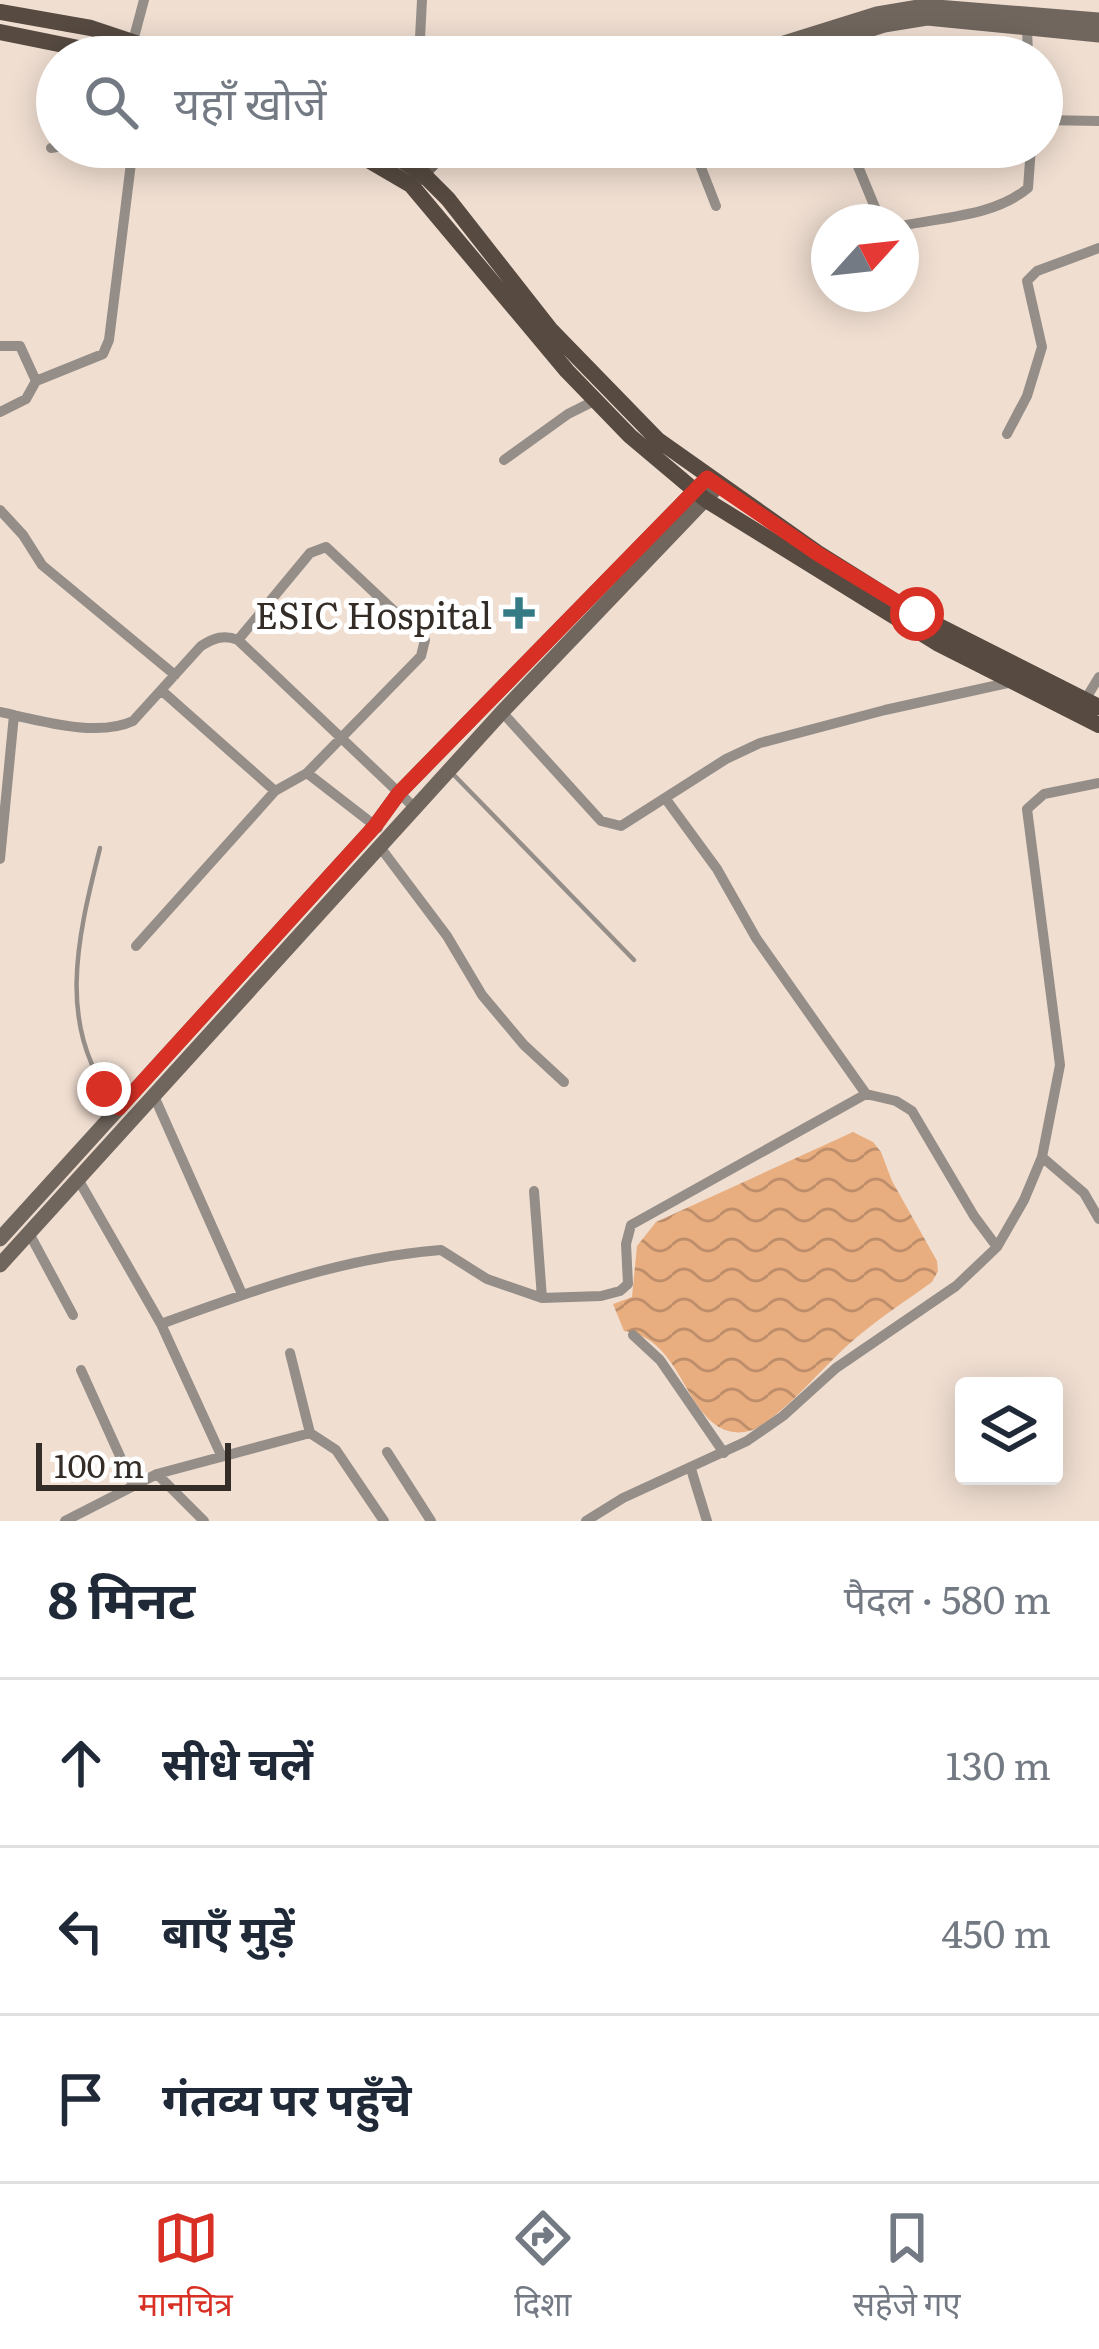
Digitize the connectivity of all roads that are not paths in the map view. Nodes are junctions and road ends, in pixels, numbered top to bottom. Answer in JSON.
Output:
{"nodes":[{"id":1,"x":144,"y":0,"type":"edge"},
{"id":2,"x":422,"y":0,"type":"edge"},
{"id":3,"x":0,"y":12,"type":"edge"},
{"id":4,"x":1099,"y":20,"type":"edge"},
{"id":5,"x":1028,"y":27,"type":"junction"},
{"id":6,"x":0,"y":32,"type":"edge"},
{"id":7,"x":1099,"y":35,"type":"edge"},
{"id":8,"x":94,"y":36,"type":"edge"},
{"id":9,"x":132,"y":36,"type":"edge"},
{"id":10,"x":419,"y":36,"type":"edge"},
{"id":11,"x":807,"y":36,"type":"edge"},
{"id":12,"x":862,"y":36,"type":"edge"},
{"id":13,"x":1028,"y":36,"type":"edge"},
{"id":14,"x":36,"y":37,"type":"edge"},
{"id":15,"x":1063,"y":120,"type":"edge"},
{"id":16,"x":1099,"y":121,"type":"edge"},
{"id":17,"x":131,"y":168,"type":"edge"},
{"id":18,"x":392,"y":168,"type":"edge"},
{"id":19,"x":403,"y":168,"type":"edge"},
{"id":20,"x":427,"y":168,"type":"edge"},
{"id":21,"x":701,"y":168,"type":"edge"},
{"id":22,"x":859,"y":168,"type":"edge"},
{"id":23,"x":1029,"y":168,"type":"edge"},
{"id":24,"x":416,"y":179,"type":"junction"},
{"id":25,"x":874,"y":204,"type":"edge"},
{"id":26,"x":716,"y":206,"type":"dead end"},
{"id":27,"x":919,"y":222,"type":"edge"},
{"id":28,"x":1099,"y":248,"type":"edge"},
{"id":29,"x":0,"y":346,"type":"edge"},
{"id":30,"x":36,"y":381,"type":"junction"},
{"id":31,"x":602,"y":396,"type":"junction"},
{"id":32,"x":0,"y":412,"type":"edge"},
{"id":33,"x":1007,"y":434,"type":"dead end"},
{"id":34,"x":504,"y":460,"type":"dead end"},
{"id":35,"x":707,"y":489,"type":"junction"},
{"id":36,"x":0,"y":510,"type":"edge"},
{"id":37,"x":238,"y":640,"type":"junction"},
{"id":38,"x":175,"y":674,"type":"junction"},
{"id":39,"x":1099,"y":677,"type":"edge"},
{"id":40,"x":1012,"y":682,"type":"junction"},
{"id":41,"x":161,"y":690,"type":"junction"},
{"id":42,"x":1092,"y":704,"type":"edge"},
{"id":43,"x":0,"y":712,"type":"edge"},
{"id":44,"x":502,"y":712,"type":"junction"},
{"id":45,"x":14,"y":715,"type":"junction"},
{"id":46,"x":1099,"y":725,"type":"edge"},
{"id":47,"x":341,"y":738,"type":"junction"},
{"id":48,"x":449,"y":770,"type":"junction"},
{"id":49,"x":307,"y":773,"type":"junction"},
{"id":50,"x":1099,"y":783,"type":"edge"},
{"id":51,"x":275,"y":791,"type":"junction"},
{"id":52,"x":399,"y":793,"type":"junction"},
{"id":53,"x":665,"y":798,"type":"junction"},
{"id":54,"x":415,"y":808,"type":"junction"},
{"id":55,"x":381,"y":836,"type":"junction"},
{"id":56,"x":100,"y":848,"type":"dead end"},
{"id":57,"x":0,"y":859,"type":"edge"},
{"id":58,"x":136,"y":946,"type":"dead end"},
{"id":59,"x":634,"y":960,"type":"dead end"},
{"id":60,"x":564,"y":1082,"type":"dead end"},
{"id":61,"x":866,"y":1094,"type":"junction"},
{"id":62,"x":154,"y":1096,"type":"junction"},
{"id":63,"x":119,"y":1108,"type":"junction"},
{"id":64,"x":1042,"y":1157,"type":"junction"},
{"id":65,"x":78,"y":1179,"type":"junction"},
{"id":66,"x":534,"y":1191,"type":"dead end"},
{"id":67,"x":1099,"y":1219,"type":"edge"},
{"id":68,"x":29,"y":1233,"type":"junction"},
{"id":69,"x":0,"y":1239,"type":"edge"},
{"id":70,"x":997,"y":1247,"type":"junction"},
{"id":71,"x":0,"y":1265,"type":"edge"},
{"id":72,"x":242,"y":1294,"type":"junction"},
{"id":73,"x":542,"y":1298,"type":"junction"},
{"id":74,"x":73,"y":1315,"type":"dead end"},
{"id":75,"x":161,"y":1324,"type":"junction"},
{"id":76,"x":633,"y":1335,"type":"dead end"},
{"id":77,"x":290,"y":1353,"type":"dead end"},
{"id":78,"x":81,"y":1370,"type":"dead end"},
{"id":79,"x":310,"y":1433,"type":"junction"},
{"id":80,"x":387,"y":1452,"type":"dead end"},
{"id":81,"x":724,"y":1453,"type":"junction"},
{"id":82,"x":220,"y":1455,"type":"junction"},
{"id":83,"x":691,"y":1469,"type":"junction"},
{"id":84,"x":158,"y":1474,"type":"junction"},
{"id":85,"x":133,"y":1485,"type":"junction"},
{"id":86,"x":83,"y":1517,"type":"edge"},
{"id":87,"x":65,"y":1521,"type":"edge"},
{"id":88,"x":204,"y":1521,"type":"edge"},
{"id":89,"x":385,"y":1521,"type":"edge"},
{"id":90,"x":431,"y":1521,"type":"edge"},
{"id":91,"x":586,"y":1521,"type":"edge"},
{"id":92,"x":707,"y":1521,"type":"edge"}],
"edges":[{"from":1,"to":9,"type":"street"},
{"from":2,"to":10,"type":"street"},
{"from":3,"to":8,"type":"main road"},
{"from":4,"to":11,"type":"main road"},
{"from":5,"to":7,"type":"main road"},
{"from":5,"to":12,"type":"main road"},
{"from":5,"to":13,"type":"street"},
{"from":6,"to":14,"type":"main road"},
{"from":15,"to":16,"type":"street"},
{"from":17,"to":30,"type":"street"},
{"from":18,"to":24,"type":"main road"},
{"from":19,"to":24,"type":"main road"},
{"from":20,"to":24,"type":"main road"},
{"from":21,"to":26,"type":"street"},
{"from":22,"to":25,"type":"street"},
{"from":23,"to":27,"type":"street"},
{"from":24,"to":31,"type":"main road"},
{"from":28,"to":33,"type":"street"},
{"from":29,"to":30,"type":"street"},
{"from":30,"to":32,"type":"street"},
{"from":31,"to":34,"type":"street"},
{"from":31,"to":35,"type":"main road"},
{"from":35,"to":40,"type":"main road"},
{"from":35,"to":42,"type":"main road"},
{"from":35,"to":44,"type":"main road"},
{"from":35,"to":52,"type":"main road"},
{"from":36,"to":38,"type":"street"},
{"from":37,"to":38,"type":"street"},
{"from":37,"to":47,"type":"street"},
{"from":37,"to":47,"type":"street"},
{"from":38,"to":41,"type":"street"},
{"from":39,"to":42,"type":"street"},
{"from":40,"to":46,"type":"main road"},
{"from":40,"to":53,"type":"street"},
{"from":41,"to":45,"type":"street"},
{"from":41,"to":51,"type":"street"},
{"from":43,"to":45,"type":"street"},
{"from":44,"to":48,"type":"main road"},
{"from":44,"to":53,"type":"street"},
{"from":45,"to":57,"type":"street"},
{"from":47,"to":49,"type":"street"},
{"from":47,"to":52,"type":"street"},
{"from":48,"to":54,"type":"main road"},
{"from":48,"to":59,"type":"lane"},
{"from":49,"to":51,"type":"street"},
{"from":49,"to":55,"type":"street"},
{"from":50,"to":64,"type":"street"},
{"from":51,"to":58,"type":"street"},
{"from":52,"to":54,"type":"street"},
{"from":52,"to":55,"type":"main road"},
{"from":53,"to":61,"type":"street"},
{"from":54,"to":55,"type":"main road"},
{"from":55,"to":60,"type":"street"},
{"from":55,"to":62,"type":"main road"},
{"from":55,"to":63,"type":"main road"},
{"from":56,"to":63,"type":"lane"},
{"from":61,"to":70,"type":"street"},
{"from":61,"to":73,"type":"street"},
{"from":62,"to":65,"type":"main road"},
{"from":62,"to":72,"type":"street"},
{"from":63,"to":69,"type":"main road"},
{"from":64,"to":67,"type":"street"},
{"from":64,"to":70,"type":"street"},
{"from":65,"to":68,"type":"main road"},
{"from":65,"to":75,"type":"street"},
{"from":66,"to":73,"type":"street"},
{"from":68,"to":71,"type":"main road"},
{"from":68,"to":74,"type":"street"},
{"from":70,"to":81,"type":"street"},
{"from":72,"to":73,"type":"street"},
{"from":72,"to":75,"type":"street"},
{"from":75,"to":82,"type":"street"},
{"from":76,"to":81,"type":"street"},
{"from":77,"to":79,"type":"street"},
{"from":78,"to":85,"type":"street"},
{"from":79,"to":82,"type":"street"},
{"from":79,"to":89,"type":"street"},
{"from":80,"to":90,"type":"street"},
{"from":81,"to":83,"type":"street"},
{"from":82,"to":84,"type":"street"},
{"from":83,"to":91,"type":"street"},
{"from":83,"to":92,"type":"street"},
{"from":84,"to":85,"type":"street"},
{"from":84,"to":88,"type":"street"},
{"from":85,"to":86,"type":"street"},
{"from":86,"to":87,"type":"street"}]}
